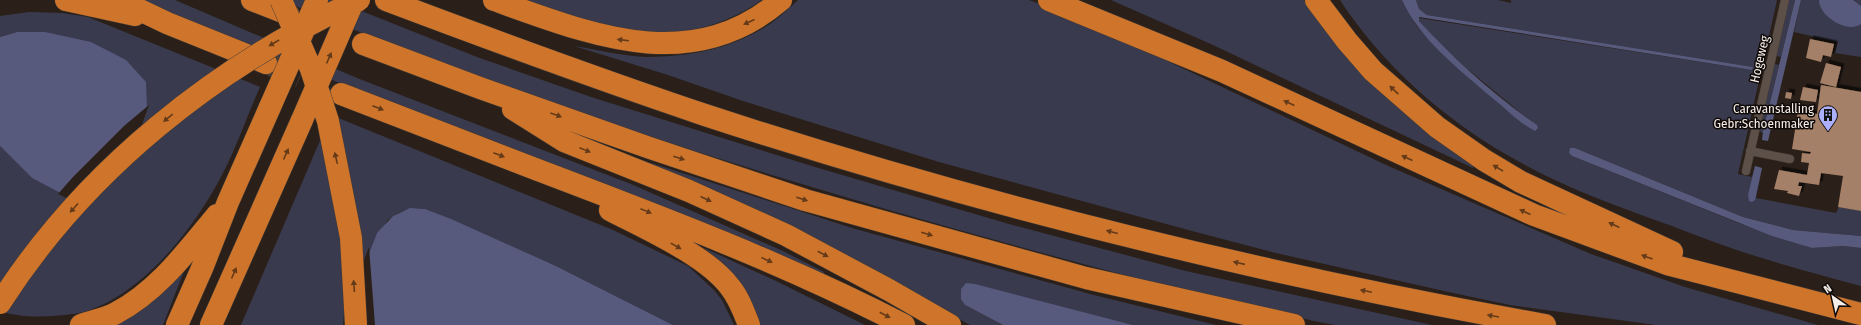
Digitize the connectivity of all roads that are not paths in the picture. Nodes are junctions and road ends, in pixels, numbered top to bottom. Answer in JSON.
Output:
{"nodes":[{"id":1,"x":66,"y":0,"type":"edge"},
{"id":2,"x":119,"y":0,"type":"edge"},
{"id":3,"x":252,"y":0,"type":"edge"},
{"id":4,"x":317,"y":0,"type":"edge"},
{"id":5,"x":354,"y":0,"type":"edge"},
{"id":6,"x":359,"y":0,"type":"edge"},
{"id":7,"x":386,"y":0,"type":"edge"},
{"id":8,"x":494,"y":0,"type":"edge"},
{"id":9,"x":781,"y":0,"type":"edge"},
{"id":10,"x":1049,"y":0,"type":"edge"},
{"id":11,"x":1316,"y":0,"type":"edge"},
{"id":12,"x":1785,"y":0,"type":"edge"},
{"id":13,"x":284,"y":7,"type":"edge"},
{"id":14,"x":167,"y":23,"type":"junction"},
{"id":15,"x":364,"y":44,"type":"dead end"},
{"id":16,"x":266,"y":63,"type":"tunnel mouth"},
{"id":17,"x":480,"y":88,"type":"junction"},
{"id":18,"x":341,"y":94,"type":"dead end"},
{"id":19,"x":1750,"y":151,"type":"junction"},
{"id":20,"x":1790,"y":159,"type":"dead end"},
{"id":21,"x":531,"y":168,"type":"junction"},
{"id":22,"x":1746,"y":171,"type":"dead end"},
{"id":23,"x":228,"y":202,"type":"junction"},
{"id":24,"x":1738,"y":283,"type":"junction"},
{"id":25,"x":0,"y":303,"type":"edge"},
{"id":26,"x":1861,"y":314,"type":"edge"},
{"id":27,"x":214,"y":320,"type":"edge"},
{"id":28,"x":81,"y":325,"type":"edge"},
{"id":29,"x":177,"y":325,"type":"edge"},
{"id":30,"x":356,"y":325,"type":"edge"},
{"id":31,"x":749,"y":325,"type":"edge"},
{"id":32,"x":904,"y":325,"type":"edge"},
{"id":33,"x":950,"y":325,"type":"edge"},
{"id":34,"x":1294,"y":325,"type":"edge"},
{"id":35,"x":1545,"y":325,"type":"edge"}],
"edges":[{"from":1,"to":14,"type":"highway"},
{"from":2,"to":14,"type":"highway"},
{"from":3,"to":13,"type":"highway"},
{"from":4,"to":23,"type":"highway","bridge":true},
{"from":27,"to":5,"type":"highway","one_way":true,"bridge":true},
{"from":6,"to":25,"type":"highway","one_way":true,"bridge":true},
{"from":35,"to":7,"type":"highway","one_way":true},
{"from":9,"to":8,"type":"highway","one_way":true},
{"from":24,"to":10,"type":"highway","one_way":true},
{"from":24,"to":11,"type":"highway","one_way":true},
{"from":12,"to":19,"type":"lane","name":"Hogeweg"},
{"from":30,"to":13,"type":"highway","one_way":true,"bridge":true},
{"from":14,"to":16,"type":"highway"},
{"from":15,"to":17,"type":"highway"},
{"from":17,"to":33,"type":"highway","one_way":true},
{"from":17,"to":34,"type":"highway","one_way":true},
{"from":18,"to":21,"type":"highway","one_way":true},
{"from":19,"to":20,"type":"lane"},
{"from":19,"to":22,"type":"lane","name":"Hogeweg"},
{"from":21,"to":31,"type":"highway","one_way":true},
{"from":21,"to":32,"type":"highway","one_way":true},
{"from":23,"to":28,"type":"highway"},
{"from":23,"to":29,"type":"highway"},
{"from":24,"to":26,"type":"highway"}]}
